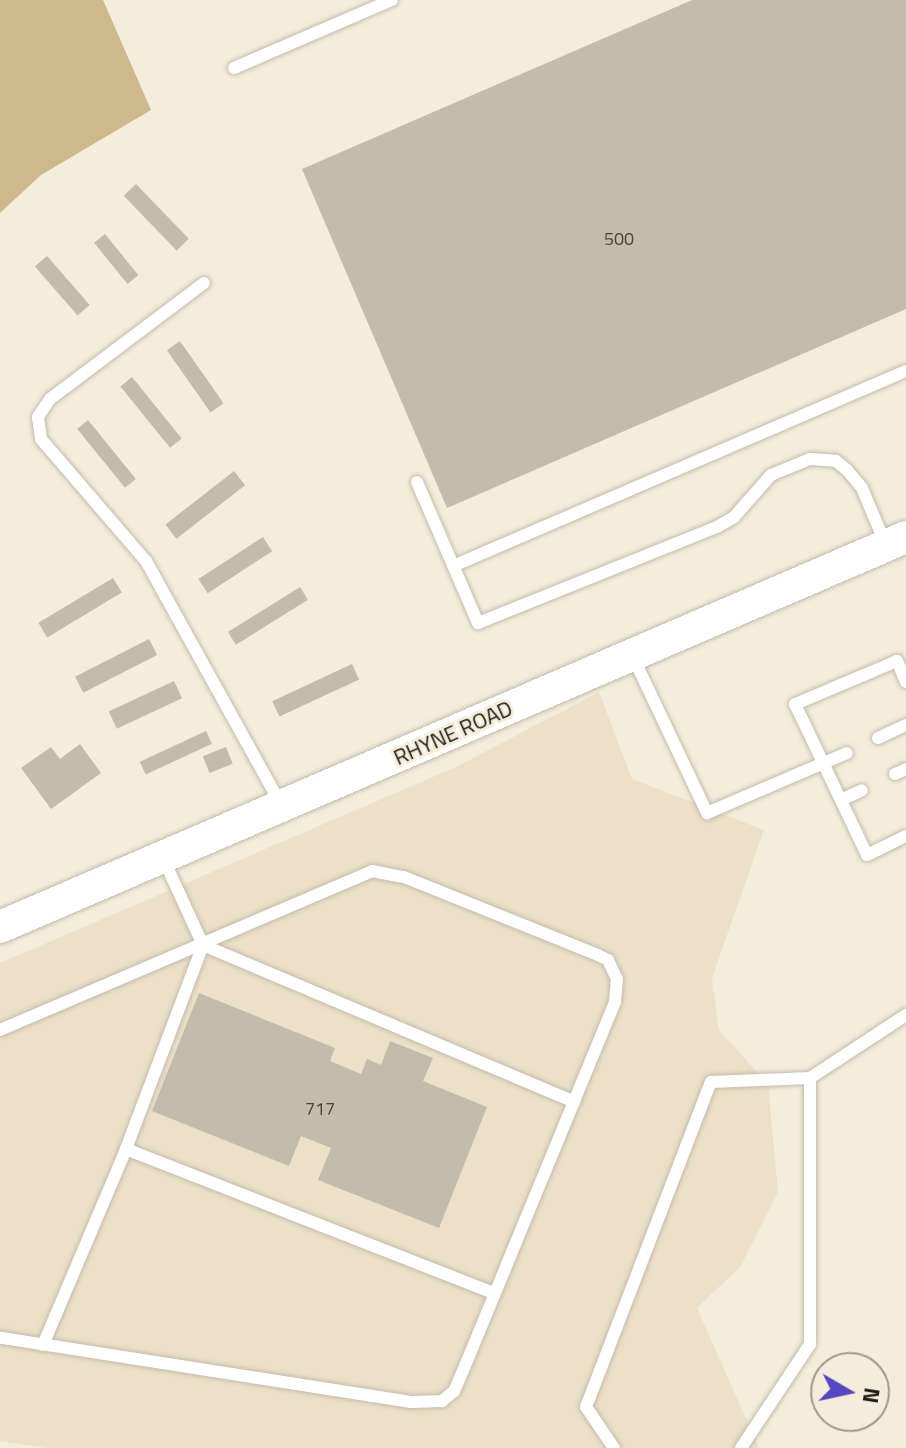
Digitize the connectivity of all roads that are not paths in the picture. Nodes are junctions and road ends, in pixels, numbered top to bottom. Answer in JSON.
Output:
{"nodes":[{"id":1,"x":392,"y":0,"type":"edge"},
{"id":2,"x":234,"y":68,"type":"dead end"},
{"id":3,"x":204,"y":283,"type":"dead end"},
{"id":4,"x":906,"y":371,"type":"edge"},
{"id":5,"x":417,"y":482,"type":"dead end"},
{"id":6,"x":896,"y":541,"type":"edge"},
{"id":7,"x":453,"y":566,"type":"junction"},
{"id":8,"x":632,"y":655,"type":"junction"},
{"id":9,"x":906,"y":682,"type":"edge"},
{"id":10,"x":906,"y":725,"type":"edge"},
{"id":11,"x":878,"y":738,"type":"dead end"},
{"id":12,"x":847,"y":753,"type":"dead end"},
{"id":13,"x":824,"y":765,"type":"junction"},
{"id":14,"x":862,"y":790,"type":"dead end"},
{"id":15,"x":841,"y":800,"type":"junction"},
{"id":16,"x":282,"y":807,"type":"junction"},
{"id":17,"x":906,"y":836,"type":"edge"},
{"id":18,"x":163,"y":858,"type":"junction"},
{"id":19,"x":0,"y":927,"type":"edge"},
{"id":20,"x":203,"y":945,"type":"junction"},
{"id":21,"x":906,"y":1015,"type":"edge"},
{"id":22,"x":0,"y":1030,"type":"edge"},
{"id":23,"x":810,"y":1078,"type":"junction"},
{"id":24,"x":574,"y":1102,"type":"junction"},
{"id":25,"x":126,"y":1149,"type":"junction"},
{"id":26,"x":493,"y":1293,"type":"junction"},
{"id":27,"x":0,"y":1338,"type":"edge"},
{"id":28,"x":43,"y":1345,"type":"junction"},
{"id":29,"x":614,"y":1448,"type":"edge"},
{"id":30,"x":741,"y":1448,"type":"edge"}],
"edges":[{"from":1,"to":2,"type":"lane"},
{"from":3,"to":16,"type":"lane"},
{"from":4,"to":7,"type":"lane"},
{"from":5,"to":7,"type":"lane"},
{"from":6,"to":7,"type":"lane"},
{"from":6,"to":8,"type":"street","name":"RHYNE ROAD"},
{"from":8,"to":13,"type":"lane"},
{"from":8,"to":16,"type":"street","name":"RHYNE ROAD"},
{"from":9,"to":13,"type":"lane"},
{"from":10,"to":11,"type":"lane"},
{"from":12,"to":13,"type":"lane"},
{"from":13,"to":15,"type":"lane"},
{"from":14,"to":15,"type":"lane"},
{"from":15,"to":17,"type":"lane"},
{"from":16,"to":18,"type":"street","name":"RHYNE ROAD"},
{"from":18,"to":19,"type":"street","name":"RHYNE ROAD"},
{"from":18,"to":20,"type":"lane"},
{"from":20,"to":22,"type":"lane"},
{"from":20,"to":24,"type":"lane"},
{"from":20,"to":24,"type":"lane"},
{"from":20,"to":25,"type":"lane"},
{"from":21,"to":23,"type":"lane"},
{"from":23,"to":29,"type":"lane"},
{"from":23,"to":30,"type":"lane"},
{"from":24,"to":26,"type":"lane"},
{"from":25,"to":26,"type":"lane"},
{"from":25,"to":28,"type":"lane"},
{"from":26,"to":28,"type":"lane"},
{"from":27,"to":28,"type":"lane"}]}
